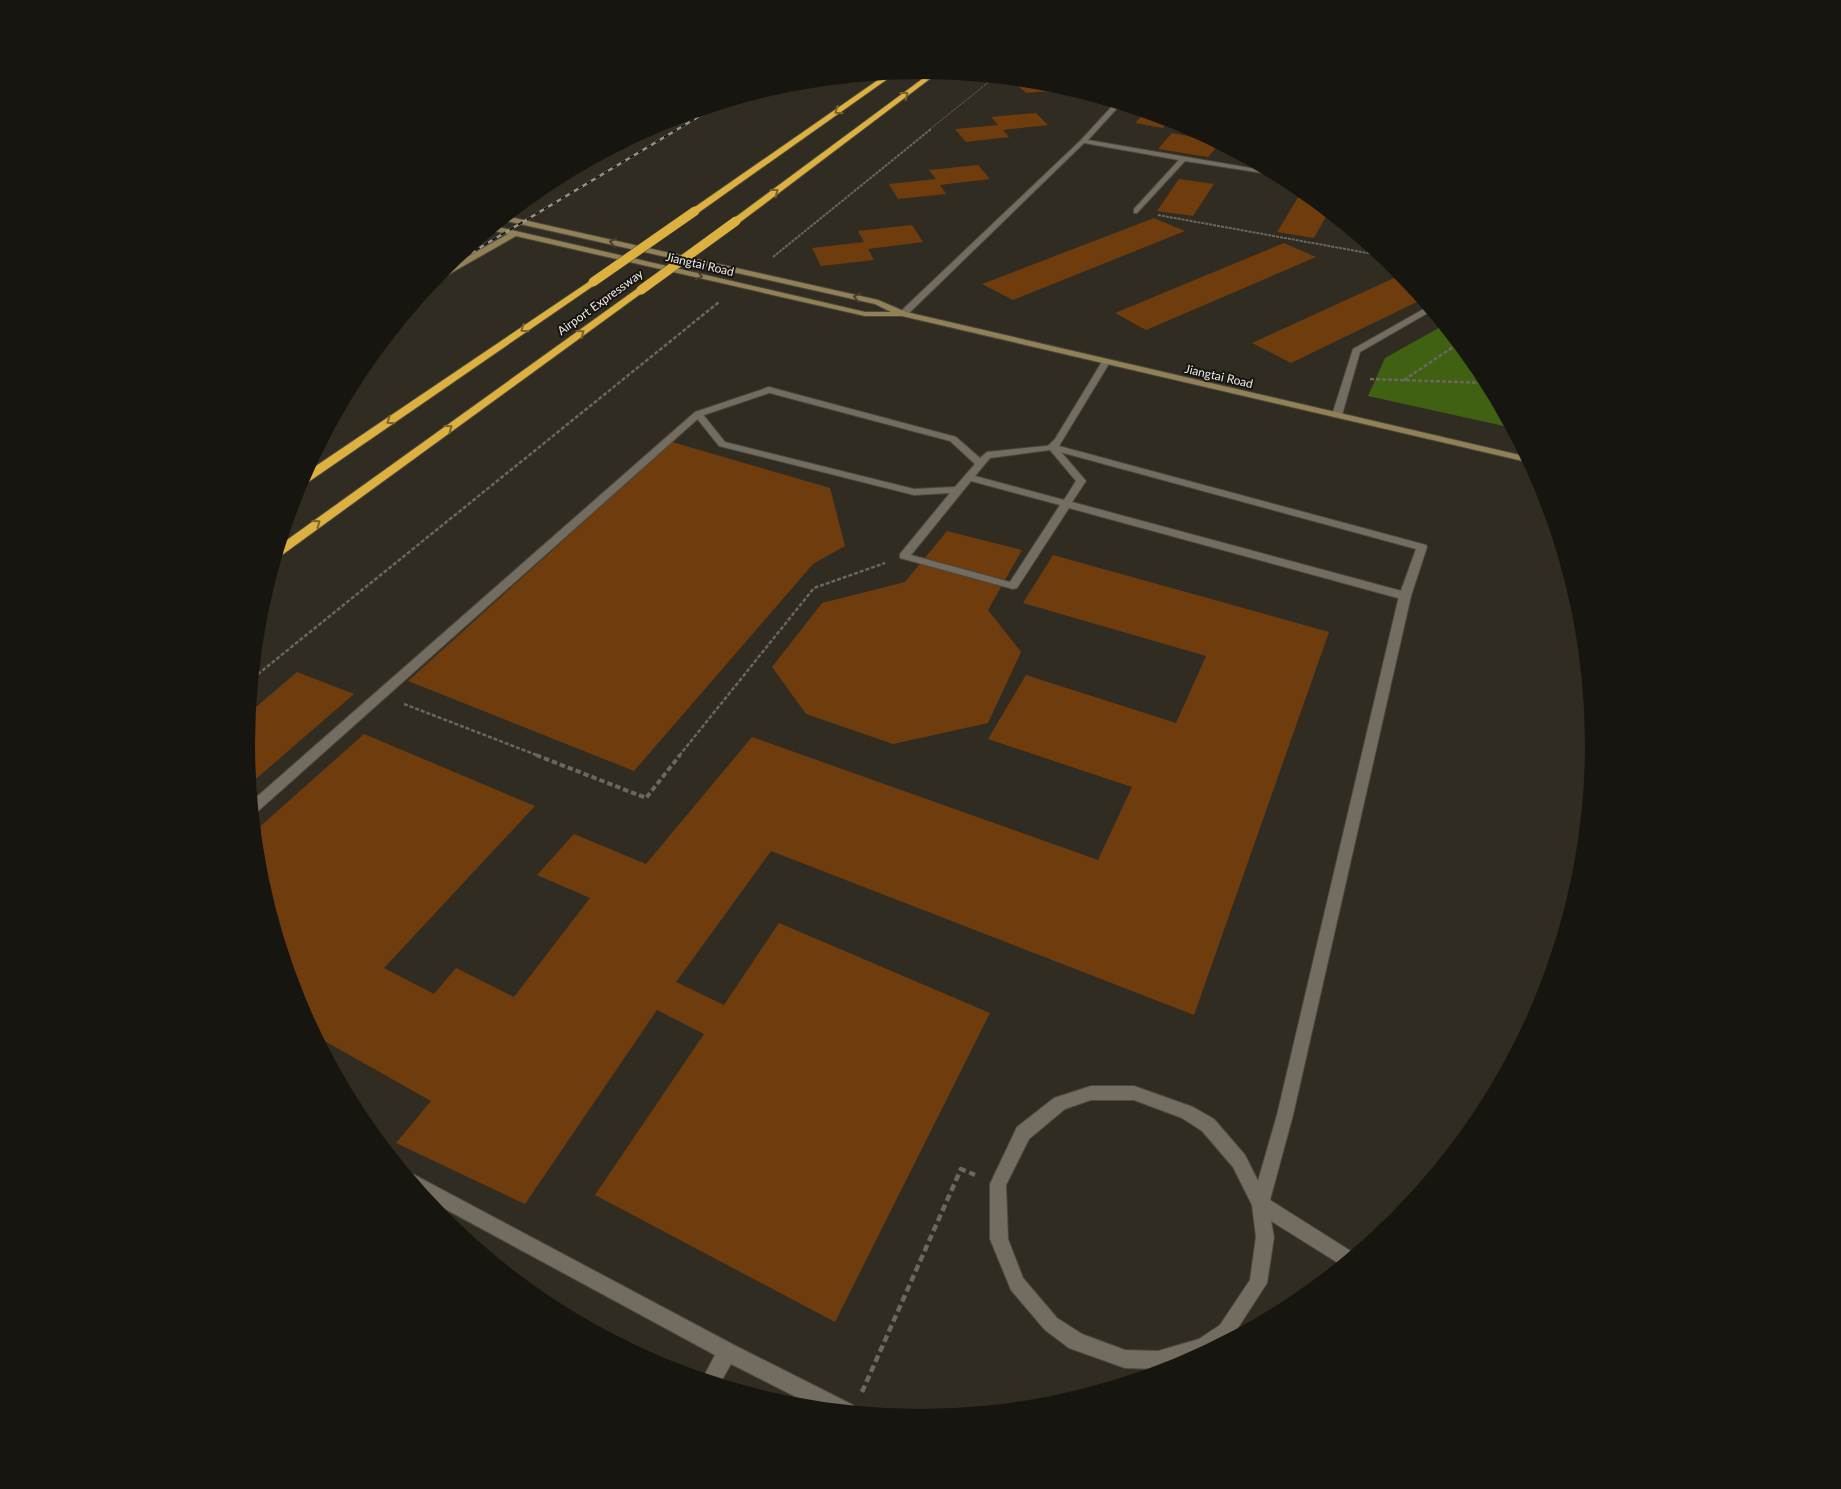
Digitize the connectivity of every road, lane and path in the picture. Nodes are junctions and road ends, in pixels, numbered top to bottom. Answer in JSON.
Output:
{"nodes":[{"id":1,"x":926,"y":79,"type":"edge"},
{"id":2,"x":883,"y":80,"type":"edge"},
{"id":3,"x":989,"y":82,"type":"edge"},
{"id":4,"x":1114,"y":108,"type":"edge"},
{"id":5,"x":1083,"y":141,"type":"junction"},
{"id":6,"x":1184,"y":158,"type":"junction"},
{"id":7,"x":1258,"y":171,"type":"edge"},
{"id":8,"x":1137,"y":211,"type":"joint"},
{"id":9,"x":511,"y":220,"type":"edge"},
{"id":10,"x":499,"y":230,"type":"edge"},
{"id":11,"x":515,"y":233,"type":"junction"},
{"id":12,"x":1369,"y":253,"type":"edge"},
{"id":13,"x":459,"y":265,"type":"edge"},
{"id":14,"x":753,"y":274,"type":"junction"},
{"id":15,"x":738,"y":286,"type":"junction"},
{"id":16,"x":1425,"y":311,"type":"edge"},
{"id":17,"x":903,"y":314,"type":"junction"},
{"id":18,"x":1454,"y":346,"type":"edge"},
{"id":19,"x":1106,"y":362,"type":"junction"},
{"id":20,"x":1350,"y":375,"type":"junction"},
{"id":21,"x":1402,"y":381,"type":"junction"},
{"id":22,"x":1479,"y":383,"type":"edge"},
{"id":23,"x":698,"y":414,"type":"junction"},
{"id":24,"x":1337,"y":415,"type":"junction"},
{"id":25,"x":1052,"y":447,"type":"junction"},
{"id":26,"x":1522,"y":458,"type":"edge"},
{"id":27,"x":980,"y":463,"type":"junction"},
{"id":28,"x":312,"y":474,"type":"edge"},
{"id":29,"x":968,"y":477,"type":"junction"},
{"id":30,"x":958,"y":490,"type":"junction"},
{"id":31,"x":1066,"y":505,"type":"junction"},
{"id":32,"x":285,"y":547,"type":"edge"},
{"id":33,"x":904,"y":556,"type":"junction"},
{"id":34,"x":1405,"y":596,"type":"junction"},
{"id":35,"x":259,"y":673,"type":"edge"},
{"id":36,"x":378,"y":695,"type":"junction"},
{"id":37,"x":257,"y":803,"type":"edge"},
{"id":38,"x":998,"y":1184,"type":"junction"},
{"id":39,"x":426,"y":1189,"type":"edge"},
{"id":40,"x":1260,"y":1204,"type":"junction"},
{"id":41,"x":1345,"y":1257,"type":"edge"},
{"id":42,"x":1214,"y":1343,"type":"edge"},
{"id":43,"x":1194,"y":1351,"type":"edge"},
{"id":44,"x":727,"y":1352,"type":"junction"},
{"id":45,"x":713,"y":1377,"type":"edge"},
{"id":46,"x":861,"y":1394,"type":"dead end"},
{"id":47,"x":831,"y":1404,"type":"edge"}],
"edges":[{"from":32,"to":1,"type":"highway","name":"Airport Expressway","one_way":true,"bridge":true},
{"from":2,"to":28,"type":"highway","name":"Airport Expressway","one_way":true,"bridge":true},
{"from":3,"to":14,"type":"path"},
{"from":4,"to":5,"type":"street"},
{"from":5,"to":6,"type":"street"},
{"from":5,"to":17,"type":"street"},
{"from":6,"to":7,"type":"street"},
{"from":6,"to":8,"type":"street"},
{"from":8,"to":12,"type":"path"},
{"from":14,"to":9,"type":"main road","name":"Jiangtai Road","one_way":true},
{"from":10,"to":11,"type":"main road","name":"Jiangtai Road"},
{"from":11,"to":13,"type":"main road"},
{"from":11,"to":15,"type":"main road","name":"Jiangtai Road","one_way":true},
{"from":17,"to":14,"type":"main road","name":"Jiangtai Road","one_way":true},
{"from":15,"to":17,"type":"main road","name":"Jiangtai Road"},
{"from":15,"to":35,"type":"path"},
{"from":16,"to":20,"type":"street"},
{"from":17,"to":19,"type":"main road","name":"Jiangtai Road"},
{"from":18,"to":21,"type":"path"},
{"from":19,"to":24,"type":"main road","name":"Jiangtai Road"},
{"from":19,"to":25,"type":"street"},
{"from":20,"to":21,"type":"path"},
{"from":20,"to":24,"type":"street"},
{"from":21,"to":22,"type":"path"},
{"from":23,"to":27,"type":"street"},
{"from":23,"to":30,"type":"street"},
{"from":23,"to":36,"type":"street"},
{"from":24,"to":26,"type":"main road","name":"Jiangtai Road"},
{"from":25,"to":27,"type":"street"},
{"from":25,"to":31,"type":"street"},
{"from":25,"to":34,"type":"street"},
{"from":27,"to":29,"type":"street"},
{"from":29,"to":30,"type":"street"},
{"from":29,"to":31,"type":"street"},
{"from":30,"to":33,"type":"street"},
{"from":31,"to":33,"type":"street"},
{"from":31,"to":34,"type":"street"},
{"from":33,"to":36,"type":"path"},
{"from":34,"to":40,"type":"street"},
{"from":36,"to":37,"type":"street"},
{"from":38,"to":40,"type":"street"},
{"from":38,"to":43,"type":"street"},
{"from":38,"to":46,"type":"path"},
{"from":39,"to":44,"type":"street"},
{"from":40,"to":41,"type":"street"},
{"from":40,"to":42,"type":"street"},
{"from":44,"to":45,"type":"street"},
{"from":44,"to":47,"type":"street"}]}
